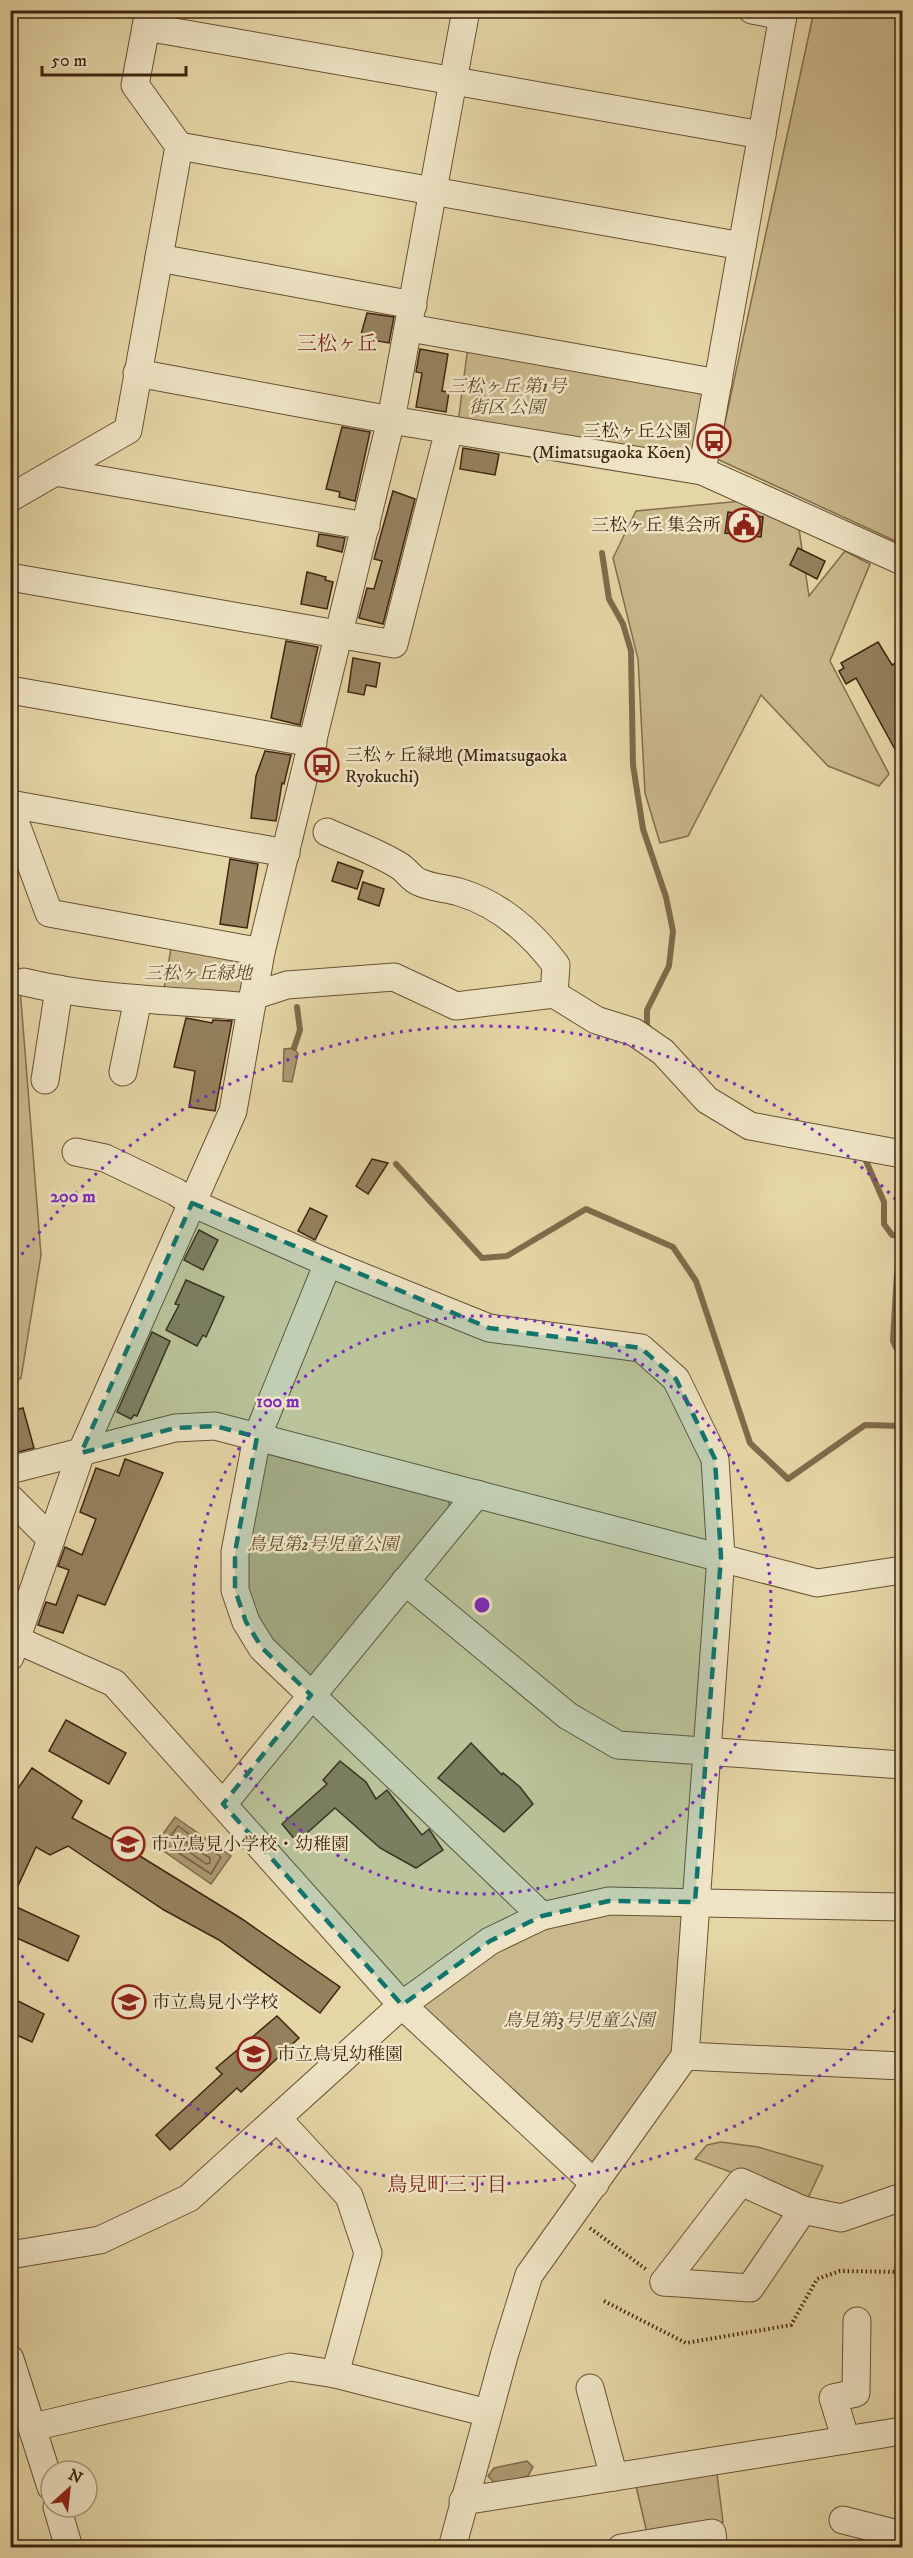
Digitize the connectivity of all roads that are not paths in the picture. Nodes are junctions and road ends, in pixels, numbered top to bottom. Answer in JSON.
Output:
{"nodes":[{"id":1,"x":466,"y":10,"type":"edge"},
{"id":2,"x":752,"y":10,"type":"edge"},
{"id":3,"x":784,"y":13,"type":"edge"},
{"id":4,"x":148,"y":19,"type":"edge"},
{"id":5,"x":454,"y":81,"type":"junction"},
{"id":6,"x":762,"y":135,"type":"junction"},
{"id":7,"x":179,"y":146,"type":"junction"},
{"id":8,"x":433,"y":191,"type":"junction"},
{"id":9,"x":742,"y":246,"type":"junction"},
{"id":10,"x":159,"y":258,"type":"junction"},
{"id":11,"x":412,"y":316,"type":"junction"},
{"id":12,"x":137,"y":373,"type":"junction"},
{"id":13,"x":718,"y":383,"type":"junction"},
{"id":14,"x":392,"y":420,"type":"junction"},
{"id":15,"x":449,"y":430,"type":"junction"},
{"id":16,"x":702,"y":471,"type":"junction"},
{"id":17,"x":55,"y":472,"type":"junction"},
{"id":18,"x":10,"y":498,"type":"edge"},
{"id":19,"x":366,"y":526,"type":"junction"},
{"id":20,"x":903,"y":561,"type":"edge"},
{"id":21,"x":10,"y":577,"type":"edge"},
{"id":22,"x":340,"y":635,"type":"junction"},
{"id":23,"x":10,"y":690,"type":"edge"},
{"id":24,"x":313,"y":743,"type":"junction"},
{"id":25,"x":10,"y":806,"type":"edge"},
{"id":26,"x":327,"y":832,"type":"dead end"},
{"id":27,"x":286,"y":853,"type":"junction"},
{"id":28,"x":261,"y":952,"type":"junction"},
{"id":29,"x":24,"y":982,"type":"dead end"},
{"id":30,"x":59,"y":989,"type":"junction"},
{"id":31,"x":554,"y":994,"type":"junction"},
{"id":32,"x":138,"y":999,"type":"junction"},
{"id":33,"x":252,"y":1002,"type":"junction"},
{"id":34,"x":123,"y":1072,"type":"dead end"},
{"id":35,"x":45,"y":1080,"type":"dead end"},
{"id":36,"x":76,"y":1152,"type":"dead end"},
{"id":37,"x":903,"y":1154,"type":"edge"},
{"id":38,"x":192,"y":1203,"type":"junction"},
{"id":39,"x":328,"y":1263,"type":"junction"},
{"id":40,"x":257,"y":1437,"type":"junction"},
{"id":41,"x":81,"y":1453,"type":"junction"},
{"id":42,"x":10,"y":1470,"type":"edge"},
{"id":43,"x":477,"y":1494,"type":"junction"},
{"id":44,"x":10,"y":1498,"type":"edge"},
{"id":45,"x":51,"y":1539,"type":"junction"},
{"id":46,"x":721,"y":1557,"type":"junction"},
{"id":47,"x":903,"y":1570,"type":"edge"},
{"id":48,"x":405,"y":1581,"type":"junction"},
{"id":49,"x":14,"y":1648,"type":"edge"},
{"id":50,"x":311,"y":1695,"type":"junction"},
{"id":51,"x":707,"y":1750,"type":"junction"},
{"id":52,"x":903,"y":1765,"type":"edge"},
{"id":53,"x":223,"y":1804,"type":"junction"},
{"id":54,"x":695,"y":1902,"type":"junction"},
{"id":55,"x":903,"y":1906,"type":"edge"},
{"id":56,"x":542,"y":1916,"type":"junction"},
{"id":57,"x":402,"y":2005,"type":"junction"},
{"id":58,"x":685,"y":2056,"type":"junction"},
{"id":59,"x":903,"y":2066,"type":"edge"},
{"id":60,"x":278,"y":2119,"type":"junction"},
{"id":61,"x":595,"y":2184,"type":"junction"},
{"id":62,"x":903,"y":2197,"type":"edge"},
{"id":63,"x":803,"y":2210,"type":"junction"},
{"id":64,"x":10,"y":2255,"type":"edge"},
{"id":65,"x":857,"y":2321,"type":"dead end"},
{"id":66,"x":10,"y":2359,"type":"edge"},
{"id":67,"x":335,"y":2374,"type":"junction"},
{"id":68,"x":590,"y":2388,"type":"dead end"},
{"id":69,"x":488,"y":2413,"type":"junction"},
{"id":70,"x":33,"y":2427,"type":"junction"},
{"id":71,"x":903,"y":2431,"type":"edge"},
{"id":72,"x":846,"y":2440,"type":"junction"},
{"id":73,"x":43,"y":2459,"type":"edge"},
{"id":74,"x":614,"y":2477,"type":"junction"},
{"id":75,"x":463,"y":2501,"type":"junction"},
{"id":76,"x":61,"y":2519,"type":"edge"},
{"id":77,"x":843,"y":2520,"type":"dead end"},
{"id":78,"x":898,"y":2533,"type":"edge"},
{"id":79,"x":69,"y":2547,"type":"edge"},
{"id":80,"x":452,"y":2547,"type":"edge"},
{"id":81,"x":621,"y":2547,"type":"edge"},
{"id":82,"x":714,"y":2547,"type":"edge"}],
"edges":[{"from":1,"to":5,"type":"street"},
{"from":2,"to":3,"type":"street"},
{"from":3,"to":6,"type":"street"},
{"from":4,"to":5,"type":"street"},
{"from":4,"to":7,"type":"street"},
{"from":5,"to":6,"type":"street"},
{"from":5,"to":8,"type":"street"},
{"from":6,"to":9,"type":"street"},
{"from":7,"to":8,"type":"street"},
{"from":7,"to":10,"type":"street"},
{"from":8,"to":9,"type":"street"},
{"from":8,"to":11,"type":"street"},
{"from":9,"to":13,"type":"street"},
{"from":10,"to":11,"type":"street"},
{"from":10,"to":12,"type":"street"},
{"from":11,"to":13,"type":"street"},
{"from":11,"to":14,"type":"street"},
{"from":12,"to":14,"type":"street"},
{"from":12,"to":17,"type":"street"},
{"from":13,"to":16,"type":"street"},
{"from":14,"to":15,"type":"street"},
{"from":14,"to":19,"type":"street"},
{"from":15,"to":16,"type":"street"},
{"from":15,"to":22,"type":"street"},
{"from":16,"to":20,"type":"street"},
{"from":17,"to":18,"type":"street"},
{"from":17,"to":19,"type":"street"},
{"from":19,"to":22,"type":"street"},
{"from":21,"to":22,"type":"street"},
{"from":22,"to":24,"type":"street"},
{"from":23,"to":24,"type":"street"},
{"from":24,"to":27,"type":"street"},
{"from":25,"to":27,"type":"street"},
{"from":25,"to":28,"type":"street"},
{"from":26,"to":31,"type":"street"},
{"from":27,"to":28,"type":"street"},
{"from":28,"to":33,"type":"street"},
{"from":29,"to":30,"type":"street"},
{"from":30,"to":32,"type":"street"},
{"from":30,"to":35,"type":"street"},
{"from":31,"to":33,"type":"street"},
{"from":31,"to":37,"type":"street"},
{"from":32,"to":33,"type":"street"},
{"from":32,"to":34,"type":"street"},
{"from":33,"to":38,"type":"street"},
{"from":36,"to":38,"type":"street"},
{"from":38,"to":39,"type":"street"},
{"from":38,"to":41,"type":"street"},
{"from":39,"to":40,"type":"street"},
{"from":39,"to":46,"type":"street"},
{"from":40,"to":41,"type":"street"},
{"from":40,"to":43,"type":"street"},
{"from":40,"to":50,"type":"street"},
{"from":41,"to":42,"type":"street"},
{"from":41,"to":45,"type":"street"},
{"from":43,"to":46,"type":"street"},
{"from":43,"to":48,"type":"street"},
{"from":44,"to":45,"type":"street"},
{"from":45,"to":49,"type":"street"},
{"from":46,"to":47,"type":"street"},
{"from":46,"to":51,"type":"street"},
{"from":48,"to":50,"type":"street"},
{"from":48,"to":51,"type":"street"},
{"from":49,"to":53,"type":"street"},
{"from":50,"to":53,"type":"street"},
{"from":50,"to":56,"type":"street"},
{"from":51,"to":52,"type":"street"},
{"from":51,"to":54,"type":"street"},
{"from":53,"to":57,"type":"street"},
{"from":54,"to":55,"type":"street"},
{"from":54,"to":56,"type":"street"},
{"from":54,"to":58,"type":"street"},
{"from":56,"to":57,"type":"street"},
{"from":57,"to":60,"type":"street"},
{"from":57,"to":61,"type":"street"},
{"from":58,"to":59,"type":"street"},
{"from":58,"to":61,"type":"street"},
{"from":60,"to":64,"type":"street"},
{"from":60,"to":67,"type":"street"},
{"from":61,"to":69,"type":"street"},
{"from":62,"to":63,"type":"street"},
{"from":63,"to":63,"type":"street"},
{"from":65,"to":72,"type":"street"},
{"from":66,"to":70,"type":"street"},
{"from":67,"to":69,"type":"street"},
{"from":67,"to":70,"type":"street"},
{"from":68,"to":74,"type":"street"},
{"from":69,"to":75,"type":"street"},
{"from":70,"to":73,"type":"street"},
{"from":71,"to":72,"type":"street"},
{"from":72,"to":74,"type":"street"},
{"from":74,"to":75,"type":"street"},
{"from":75,"to":80,"type":"street"},
{"from":76,"to":79,"type":"street"},
{"from":77,"to":78,"type":"street"},
{"from":81,"to":82,"type":"street"}]}
